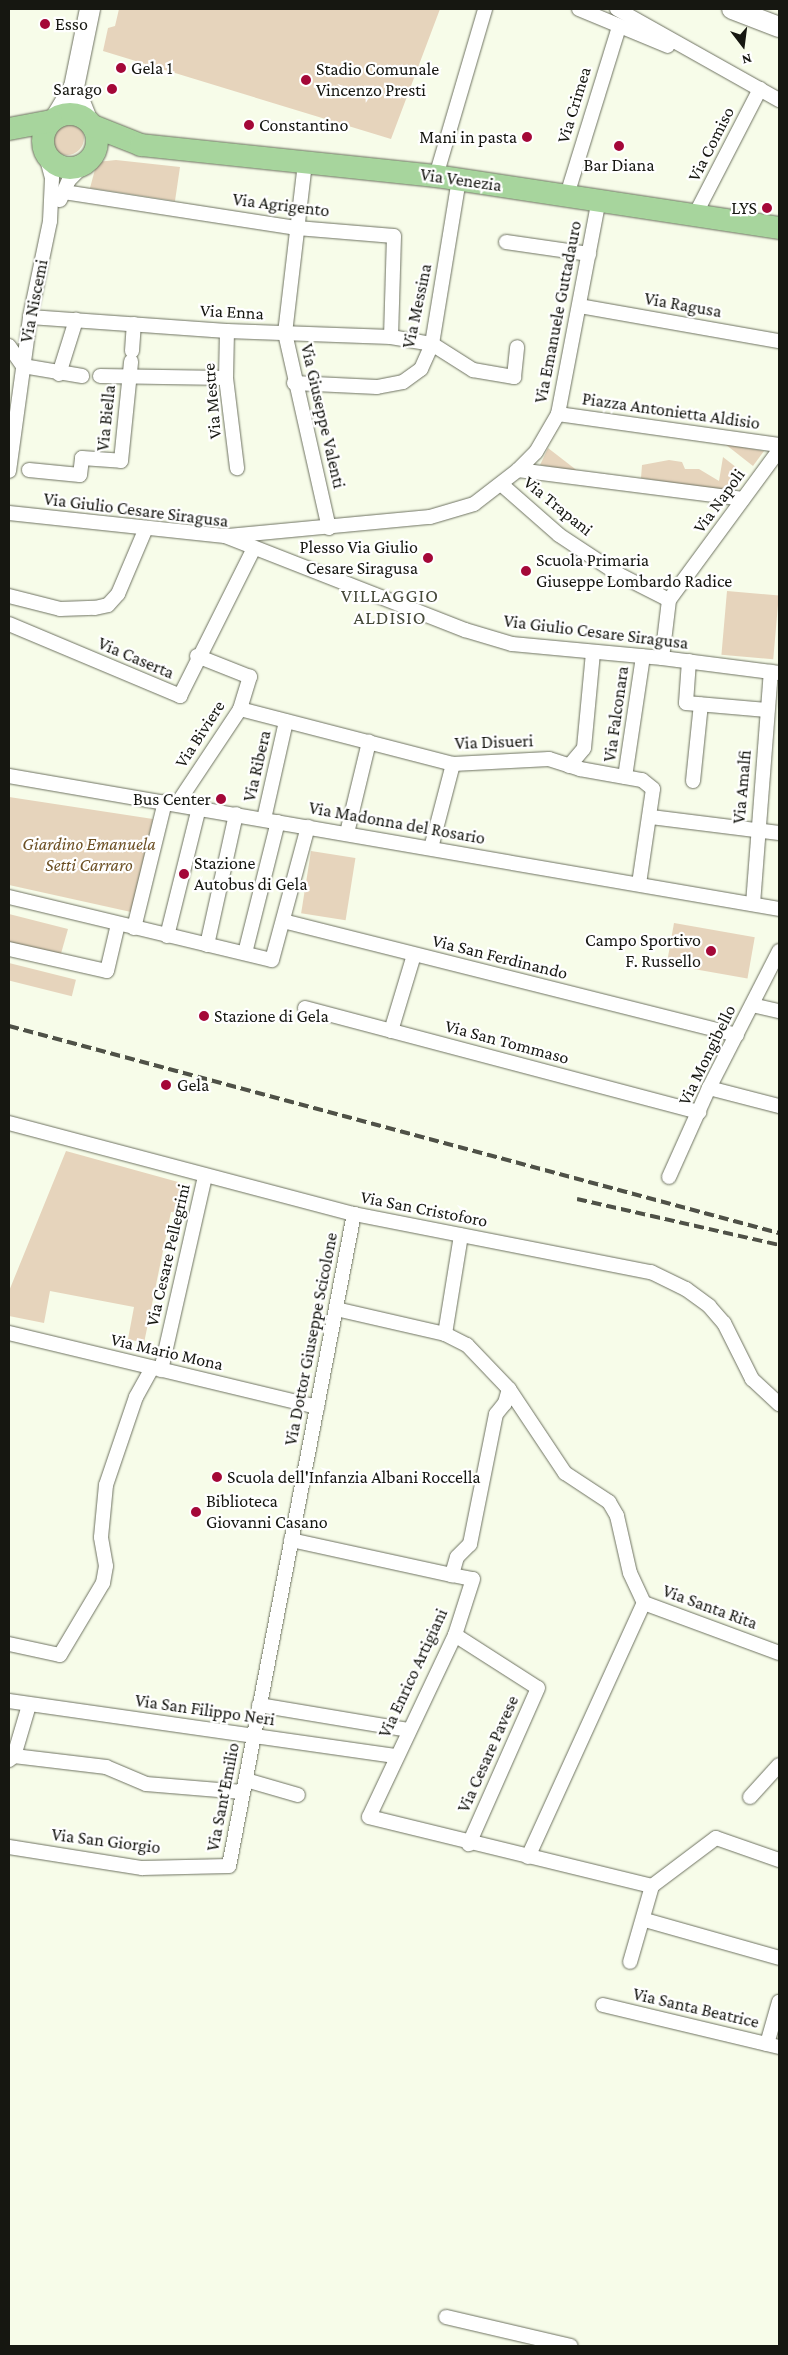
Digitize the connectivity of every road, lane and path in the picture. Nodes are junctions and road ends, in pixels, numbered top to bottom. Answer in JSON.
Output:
{"nodes":[{"id":1,"x":90,"y":9,"type":"edge"},
{"id":2,"x":485,"y":9,"type":"edge"},
{"id":3,"x":579,"y":9,"type":"edge"},
{"id":4,"x":617,"y":9,"type":"edge"},
{"id":5,"x":732,"y":9,"type":"edge"},
{"id":6,"x":619,"y":27,"type":"junction"},
{"id":7,"x":779,"y":28,"type":"edge"},
{"id":8,"x":711,"y":62,"type":"junction"},
{"id":9,"x":74,"y":86,"type":"junction"},
{"id":10,"x":760,"y":89,"type":"junction"},
{"id":11,"x":779,"y":100,"type":"edge"},
{"id":12,"x":53,"y":119,"type":"junction"},
{"id":13,"x":90,"y":124,"type":"junction"},
{"id":14,"x":9,"y":129,"type":"edge"},
{"id":15,"x":9,"y":134,"type":"edge"},
{"id":16,"x":141,"y":145,"type":"junction"},
{"id":17,"x":45,"y":153,"type":"junction"},
{"id":18,"x":86,"y":162,"type":"junction"},
{"id":19,"x":306,"y":163,"type":"junction"},
{"id":20,"x":436,"y":176,"type":"junction"},
{"id":21,"x":458,"y":179,"type":"junction"},
{"id":22,"x":64,"y":192,"type":"junction"},
{"id":23,"x":567,"y":195,"type":"junction"},
{"id":24,"x":599,"y":200,"type":"junction"},
{"id":25,"x":695,"y":215,"type":"junction"},
{"id":26,"x":50,"y":221,"type":"junction"},
{"id":27,"x":778,"y":225,"type":"edge"},
{"id":28,"x":297,"y":228,"type":"junction"},
{"id":29,"x":506,"y":242,"type":"dead end"},
{"id":30,"x":589,"y":254,"type":"junction"},
{"id":31,"x":580,"y":306,"type":"junction"},
{"id":32,"x":30,"y":317,"type":"junction"},
{"id":33,"x":76,"y":320,"type":"junction"},
{"id":34,"x":134,"y":324,"type":"junction"},
{"id":35,"x":227,"y":331,"type":"junction"},
{"id":36,"x":285,"y":333,"type":"junction"},
{"id":37,"x":391,"y":337,"type":"junction"},
{"id":38,"x":779,"y":341,"type":"edge"},
{"id":39,"x":432,"y":344,"type":"junction"},
{"id":40,"x":9,"y":346,"type":"edge"},
{"id":41,"x":517,"y":347,"type":"dead end"},
{"id":42,"x":131,"y":363,"type":"junction"},
{"id":43,"x":23,"y":366,"type":"junction"},
{"id":44,"x":58,"y":374,"type":"junction"},
{"id":45,"x":82,"y":376,"type":"dead end"},
{"id":46,"x":100,"y":376,"type":"dead end"},
{"id":47,"x":226,"y":378,"type":"junction"},
{"id":48,"x":294,"y":383,"type":"junction"},
{"id":49,"x":558,"y":414,"type":"junction"},
{"id":50,"x":779,"y":444,"type":"edge"},
{"id":51,"x":779,"y":450,"type":"edge"},
{"id":52,"x":237,"y":468,"type":"dead end"},
{"id":53,"x":29,"y":470,"type":"dead end"},
{"id":54,"x":518,"y":470,"type":"junction"},
{"id":55,"x":9,"y":471,"type":"edge"},
{"id":56,"x":501,"y":484,"type":"junction"},
{"id":57,"x":743,"y":499,"type":"junction"},
{"id":58,"x":9,"y":513,"type":"edge"},
{"id":59,"x":146,"y":528,"type":"junction"},
{"id":60,"x":329,"y":528,"type":"junction"},
{"id":61,"x":225,"y":536,"type":"junction"},
{"id":62,"x":254,"y":548,"type":"junction"},
{"id":63,"x":9,"y":596,"type":"edge"},
{"id":64,"x":669,"y":600,"type":"junction"},
{"id":65,"x":9,"y":624,"type":"edge"},
{"id":66,"x":593,"y":652,"type":"junction"},
{"id":67,"x":197,"y":656,"type":"junction"},
{"id":68,"x":643,"y":656,"type":"junction"},
{"id":69,"x":662,"y":658,"type":"junction"},
{"id":70,"x":689,"y":661,"type":"junction"},
{"id":71,"x":775,"y":672,"type":"edge"},
{"id":72,"x":701,"y":704,"type":"junction"},
{"id":73,"x":240,"y":709,"type":"junction"},
{"id":74,"x":767,"y":710,"type":"junction"},
{"id":75,"x":286,"y":721,"type":"junction"},
{"id":76,"x":369,"y":742,"type":"junction"},
{"id":77,"x":454,"y":764,"type":"junction"},
{"id":78,"x":569,"y":766,"type":"junction"},
{"id":79,"x":9,"y":776,"type":"edge"},
{"id":80,"x":625,"y":777,"type":"junction"},
{"id":81,"x":693,"y":781,"type":"dead end"},
{"id":82,"x":171,"y":803,"type":"junction"},
{"id":83,"x":199,"y":808,"type":"junction"},
{"id":84,"x":236,"y":814,"type":"junction"},
{"id":85,"x":651,"y":817,"type":"junction"},
{"id":86,"x":271,"y":820,"type":"junction"},
{"id":87,"x":308,"y":827,"type":"junction"},
{"id":88,"x":758,"y":830,"type":"junction"},
{"id":89,"x":347,"y":833,"type":"junction"},
{"id":90,"x":779,"y":833,"type":"edge"},
{"id":91,"x":431,"y":848,"type":"junction"},
{"id":92,"x":640,"y":884,"type":"junction"},
{"id":93,"x":9,"y":897,"type":"edge"},
{"id":94,"x":753,"y":904,"type":"junction"},
{"id":95,"x":779,"y":909,"type":"edge"},
{"id":96,"x":283,"y":921,"type":"junction"},
{"id":97,"x":118,"y":924,"type":"junction"},
{"id":98,"x":134,"y":928,"type":"junction"},
{"id":99,"x":167,"y":936,"type":"junction"},
{"id":100,"x":207,"y":945,"type":"junction"},
{"id":101,"x":9,"y":949,"type":"edge"},
{"id":102,"x":779,"y":950,"type":"edge"},
{"id":103,"x":245,"y":953,"type":"junction"},
{"id":104,"x":414,"y":955,"type":"junction"},
{"id":105,"x":752,"y":1005,"type":"junction"},
{"id":106,"x":305,"y":1008,"type":"dead end"},
{"id":107,"x":779,"y":1011,"type":"edge"},
{"id":108,"x":391,"y":1031,"type":"junction"},
{"id":109,"x":737,"y":1035,"type":"junction"},
{"id":110,"x":709,"y":1088,"type":"junction"},
{"id":111,"x":779,"y":1106,"type":"edge"},
{"id":112,"x":700,"y":1112,"type":"junction"},
{"id":113,"x":9,"y":1123,"type":"edge"},
{"id":114,"x":669,"y":1176,"type":"dead end"},
{"id":115,"x":205,"y":1177,"type":"junction"},
{"id":116,"x":354,"y":1214,"type":"junction"},
{"id":117,"x":460,"y":1235,"type":"junction"},
{"id":118,"x":336,"y":1309,"type":"junction"},
{"id":119,"x":9,"y":1333,"type":"edge"},
{"id":120,"x":445,"y":1334,"type":"junction"},
{"id":121,"x":156,"y":1369,"type":"junction"},
{"id":122,"x":509,"y":1389,"type":"junction"},
{"id":123,"x":779,"y":1404,"type":"edge"},
{"id":124,"x":317,"y":1407,"type":"junction"},
{"id":125,"x":291,"y":1540,"type":"junction"},
{"id":126,"x":452,"y":1575,"type":"junction"},
{"id":127,"x":644,"y":1603,"type":"junction"},
{"id":128,"x":455,"y":1635,"type":"junction"},
{"id":129,"x":9,"y":1644,"type":"edge"},
{"id":130,"x":779,"y":1653,"type":"edge"},
{"id":131,"x":9,"y":1701,"type":"edge"},
{"id":132,"x":29,"y":1705,"type":"junction"},
{"id":133,"x":259,"y":1705,"type":"junction"},
{"id":134,"x":408,"y":1730,"type":"junction"},
{"id":135,"x":253,"y":1735,"type":"junction"},
{"id":136,"x":395,"y":1756,"type":"junction"},
{"id":137,"x":11,"y":1758,"type":"edge"},
{"id":138,"x":779,"y":1764,"type":"edge"},
{"id":139,"x":244,"y":1786,"type":"junction"},
{"id":140,"x":298,"y":1795,"type":"dead end"},
{"id":141,"x":750,"y":1796,"type":"dead end"},
{"id":142,"x":470,"y":1844,"type":"junction"},
{"id":143,"x":9,"y":1847,"type":"edge"},
{"id":144,"x":528,"y":1857,"type":"junction"},
{"id":145,"x":779,"y":1860,"type":"edge"},
{"id":146,"x":229,"y":1866,"type":"joint"},
{"id":147,"x":652,"y":1886,"type":"junction"},
{"id":148,"x":645,"y":1920,"type":"junction"},
{"id":149,"x":779,"y":1958,"type":"edge"},
{"id":150,"x":630,"y":1962,"type":"dead end"},
{"id":151,"x":779,"y":2002,"type":"edge"},
{"id":152,"x":603,"y":2005,"type":"dead end"},
{"id":153,"x":773,"y":2046,"type":"edge"},
{"id":154,"x":446,"y":2317,"type":"dead end"},
{"id":155,"x":570,"y":2346,"type":"edge"}],
"edges":[{"from":1,"to":9,"type":"street"},
{"from":2,"to":20,"type":"street"},
{"from":3,"to":6,"type":"street"},
{"from":4,"to":8,"type":"street"},
{"from":5,"to":7,"type":"street"},
{"from":6,"to":8,"type":"street"},
{"from":6,"to":23,"type":"street","name":"Via Crimea"},
{"from":8,"to":10,"type":"street"},
{"from":9,"to":12,"type":"street"},
{"from":9,"to":13,"type":"street"},
{"from":10,"to":11,"type":"street"},
{"from":10,"to":25,"type":"street","name":"Via Comiso"},
{"from":12,"to":13,"type":"main road"},
{"from":12,"to":14,"type":"main road"},
{"from":12,"to":17,"type":"main road"},
{"from":13,"to":16,"type":"main road"},
{"from":13,"to":18,"type":"main road"},
{"from":15,"to":17,"type":"main road"},
{"from":16,"to":18,"type":"main road"},
{"from":16,"to":19,"type":"main road","name":"Via Venezia"},
{"from":17,"to":18,"type":"main road"},
{"from":17,"to":26,"type":"street"},
{"from":18,"to":22,"type":"street"},
{"from":19,"to":20,"type":"main road","name":"Via Venezia"},
{"from":19,"to":28,"type":"street","name":"Via Giuseppe Valenti"},
{"from":20,"to":21,"type":"main road","name":"Via Venezia"},
{"from":21,"to":23,"type":"main road","name":"Via Venezia"},
{"from":21,"to":39,"type":"street","name":"Via Messina"},
{"from":22,"to":26,"type":"street"},
{"from":22,"to":28,"type":"street","name":"Via Agrigento"},
{"from":23,"to":24,"type":"main road","name":"Via Venezia"},
{"from":24,"to":25,"type":"main road","name":"Via Venezia"},
{"from":24,"to":30,"type":"street","name":"Via Emanuele Guttadauro"},
{"from":25,"to":27,"type":"main road","name":"Via Venezia"},
{"from":26,"to":32,"type":"street","name":"Via Niscemi"},
{"from":28,"to":36,"type":"street","name":"Via Giuseppe Valenti"},
{"from":28,"to":37,"type":"street","name":"Via Agrigento"},
{"from":29,"to":30,"type":"street"},
{"from":30,"to":31,"type":"street","name":"Via Emanuele Guttadauro"},
{"from":31,"to":38,"type":"street","name":"Via Ragusa"},
{"from":31,"to":49,"type":"street","name":"Via Emanuele Guttadauro"},
{"from":32,"to":33,"type":"street","name":"Via Enna"},
{"from":32,"to":43,"type":"street","name":"Via Niscemi"},
{"from":33,"to":34,"type":"street","name":"Via Enna"},
{"from":33,"to":44,"type":"street"},
{"from":34,"to":35,"type":"street","name":"Via Enna"},
{"from":34,"to":42,"type":"street","name":"Via Biella"},
{"from":35,"to":36,"type":"street","name":"Via Enna"},
{"from":35,"to":47,"type":"street","name":"Via Mestre"},
{"from":36,"to":37,"type":"street","name":"Via Enna"},
{"from":36,"to":48,"type":"street","name":"Via Giuseppe Valenti"},
{"from":37,"to":39,"type":"street","name":"Via Enna"},
{"from":39,"to":41,"type":"street"},
{"from":39,"to":48,"type":"street","name":"Via Messina"},
{"from":40,"to":43,"type":"street"},
{"from":42,"to":46,"type":"street"},
{"from":42,"to":47,"type":"street"},
{"from":42,"to":53,"type":"street","name":"Via Biella"},
{"from":43,"to":44,"type":"street"},
{"from":43,"to":55,"type":"street","name":"Via Niscemi"},
{"from":44,"to":45,"type":"street"},
{"from":47,"to":52,"type":"street","name":"Via Mestre"},
{"from":48,"to":60,"type":"street","name":"Via Giuseppe Valenti"},
{"from":49,"to":50,"type":"street","name":"Piazza Antonietta Aldisio"},
{"from":49,"to":54,"type":"street","name":"Via Emanuele Guttadauro"},
{"from":51,"to":57,"type":"street","name":"Via Napoli"},
{"from":54,"to":56,"type":"street","name":"Via Emanuele Guttadauro"},
{"from":54,"to":57,"type":"street"},
{"from":56,"to":60,"type":"street","name":"Via Emanuele Guttadauro"},
{"from":56,"to":64,"type":"street","name":"Via Trapani"},
{"from":57,"to":64,"type":"street","name":"Via Napoli"},
{"from":58,"to":59,"type":"street","name":"Via Giulio Cesare Siragusa"},
{"from":59,"to":61,"type":"street","name":"Via Giulio Cesare Siragusa"},
{"from":59,"to":63,"type":"street"},
{"from":60,"to":61,"type":"street","name":"Via Emanuele Guttadauro"},
{"from":61,"to":62,"type":"street","name":"Via Giulio Cesare Siragusa"},
{"from":62,"to":66,"type":"street","name":"Via Giulio Cesare Siragusa"},
{"from":62,"to":67,"type":"street","name":"Via Caserta"},
{"from":64,"to":69,"type":"street","name":"Via Napoli"},
{"from":65,"to":67,"type":"street","name":"Via Caserta"},
{"from":66,"to":68,"type":"street","name":"Via Giulio Cesare Siragusa"},
{"from":66,"to":78,"type":"street"},
{"from":67,"to":73,"type":"street","name":"Via Biviere"},
{"from":68,"to":69,"type":"street","name":"Via Giulio Cesare Siragusa"},
{"from":68,"to":80,"type":"street","name":"Via Falconara"},
{"from":69,"to":70,"type":"street","name":"Via Giulio Cesare Siragusa"},
{"from":70,"to":71,"type":"street","name":"Via Giulio Cesare Siragusa"},
{"from":70,"to":72,"type":"street"},
{"from":71,"to":74,"type":"street","name":"Via Amalfi"},
{"from":72,"to":74,"type":"street"},
{"from":72,"to":81,"type":"street"},
{"from":73,"to":75,"type":"street","name":"Via Disueri"},
{"from":73,"to":82,"type":"street","name":"Via Biviere"},
{"from":74,"to":88,"type":"street","name":"Via Amalfi"},
{"from":75,"to":76,"type":"street","name":"Via Disueri"},
{"from":75,"to":86,"type":"street","name":"Via Ribera"},
{"from":76,"to":77,"type":"street","name":"Via Disueri"},
{"from":76,"to":89,"type":"street"},
{"from":77,"to":78,"type":"street","name":"Via Disueri"},
{"from":77,"to":91,"type":"street"},
{"from":78,"to":80,"type":"street","name":"Via Disueri"},
{"from":79,"to":82,"type":"street","name":"Via Madonna del Rosario"},
{"from":80,"to":85,"type":"street","name":"Via Disueri"},
{"from":82,"to":83,"type":"street","name":"Via Madonna del Rosario"},
{"from":82,"to":98,"type":"street"},
{"from":83,"to":84,"type":"street","name":"Via Madonna del Rosario"},
{"from":83,"to":99,"type":"street"},
{"from":84,"to":86,"type":"street","name":"Via Madonna del Rosario"},
{"from":84,"to":100,"type":"street"},
{"from":85,"to":88,"type":"street"},
{"from":85,"to":92,"type":"street","name":"Via Disueri"},
{"from":86,"to":87,"type":"street","name":"Via Madonna del Rosario"},
{"from":86,"to":103,"type":"street","name":"Via Ribera"},
{"from":87,"to":89,"type":"street","name":"Via Madonna del Rosario"},
{"from":87,"to":96,"type":"street"},
{"from":88,"to":90,"type":"street"},
{"from":88,"to":94,"type":"street","name":"Via Amalfi"},
{"from":89,"to":91,"type":"street","name":"Via Madonna del Rosario"},
{"from":91,"to":92,"type":"street","name":"Via Madonna del Rosario"},
{"from":92,"to":94,"type":"street","name":"Via Madonna del Rosario"},
{"from":93,"to":97,"type":"street"},
{"from":94,"to":95,"type":"street","name":"Via Madonna del Rosario"},
{"from":96,"to":103,"type":"street"},
{"from":96,"to":104,"type":"street","name":"Via San Ferdinando"},
{"from":97,"to":98,"type":"street"},
{"from":97,"to":101,"type":"street"},
{"from":98,"to":99,"type":"street"},
{"from":99,"to":100,"type":"street"},
{"from":100,"to":103,"type":"street"},
{"from":102,"to":105,"type":"street","name":"Via Mongibello"},
{"from":104,"to":108,"type":"street"},
{"from":104,"to":109,"type":"street","name":"Via San Ferdinando"},
{"from":105,"to":107,"type":"street"},
{"from":105,"to":109,"type":"street","name":"Via Mongibello"},
{"from":106,"to":108,"type":"street","name":"Via San Tommaso"},
{"from":108,"to":112,"type":"street","name":"Via San Tommaso"},
{"from":109,"to":110,"type":"street","name":"Via Mongibello"},
{"from":110,"to":111,"type":"street"},
{"from":110,"to":112,"type":"street","name":"Via Mongibello"},
{"from":112,"to":114,"type":"street","name":"Via Mongibello"},
{"from":113,"to":115,"type":"street","name":"Via San Cristoforo"},
{"from":115,"to":116,"type":"street","name":"Via San Cristoforo"},
{"from":115,"to":121,"type":"street","name":"Via Cesare Pellegrini"},
{"from":116,"to":117,"type":"street","name":"Via San Cristoforo"},
{"from":116,"to":118,"type":"street","name":"Via Dottor Giuseppe Scicolone"},
{"from":117,"to":120,"type":"street"},
{"from":117,"to":123,"type":"street","name":"Via San Cristoforo"},
{"from":118,"to":120,"type":"street","name":"Via Santa Rita"},
{"from":118,"to":124,"type":"street","name":"Via Dottor Giuseppe Scicolone"},
{"from":119,"to":121,"type":"street","name":"Via Mario Mona"},
{"from":120,"to":122,"type":"street","name":"Via Santa Rita"},
{"from":121,"to":124,"type":"street","name":"Via Mario Mona"},
{"from":121,"to":129,"type":"street","name":"Via Cesare Pellegrini"},
{"from":122,"to":126,"type":"street"},
{"from":122,"to":127,"type":"street","name":"Via Santa Rita"},
{"from":124,"to":125,"type":"street","name":"Via Dottor Giuseppe Scicolone"},
{"from":125,"to":126,"type":"street"},
{"from":125,"to":133,"type":"street","name":"Via Dottor Giuseppe Scicolone"},
{"from":126,"to":128,"type":"street","name":"Via Enrico Artigiani"},
{"from":127,"to":130,"type":"street","name":"Via Santa Rita"},
{"from":127,"to":144,"type":"street"},
{"from":128,"to":134,"type":"street","name":"Via Enrico Artigiani"},
{"from":128,"to":142,"type":"street","name":"Via Cesare Pavese"},
{"from":131,"to":132,"type":"street","name":"Via San Filippo Neri"},
{"from":132,"to":135,"type":"street","name":"Via San Filippo Neri"},
{"from":132,"to":137,"type":"street"},
{"from":133,"to":134,"type":"street"},
{"from":133,"to":135,"type":"street","name":"Via Dottor Giuseppe Scicolone"},
{"from":134,"to":136,"type":"street","name":"Via Enrico Artigiani"},
{"from":135,"to":136,"type":"street","name":"Via San Filippo Neri"},
{"from":135,"to":139,"type":"street","name":"Via Sant'Emilio"},
{"from":136,"to":142,"type":"street","name":"Via Enrico Artigiani"},
{"from":137,"to":139,"type":"street"},
{"from":138,"to":141,"type":"street"},
{"from":139,"to":140,"type":"street"},
{"from":139,"to":146,"type":"street","name":"Via Sant'Emilio"},
{"from":142,"to":144,"type":"street"},
{"from":143,"to":146,"type":"street","name":"Via San Giorgio"},
{"from":144,"to":147,"type":"street"},
{"from":145,"to":147,"type":"street"},
{"from":147,"to":148,"type":"street"},
{"from":148,"to":149,"type":"street"},
{"from":148,"to":150,"type":"street"},
{"from":151,"to":153,"type":"street"},
{"from":152,"to":153,"type":"street","name":"Via Santa Beatrice"},
{"from":154,"to":155,"type":"street"}]}
